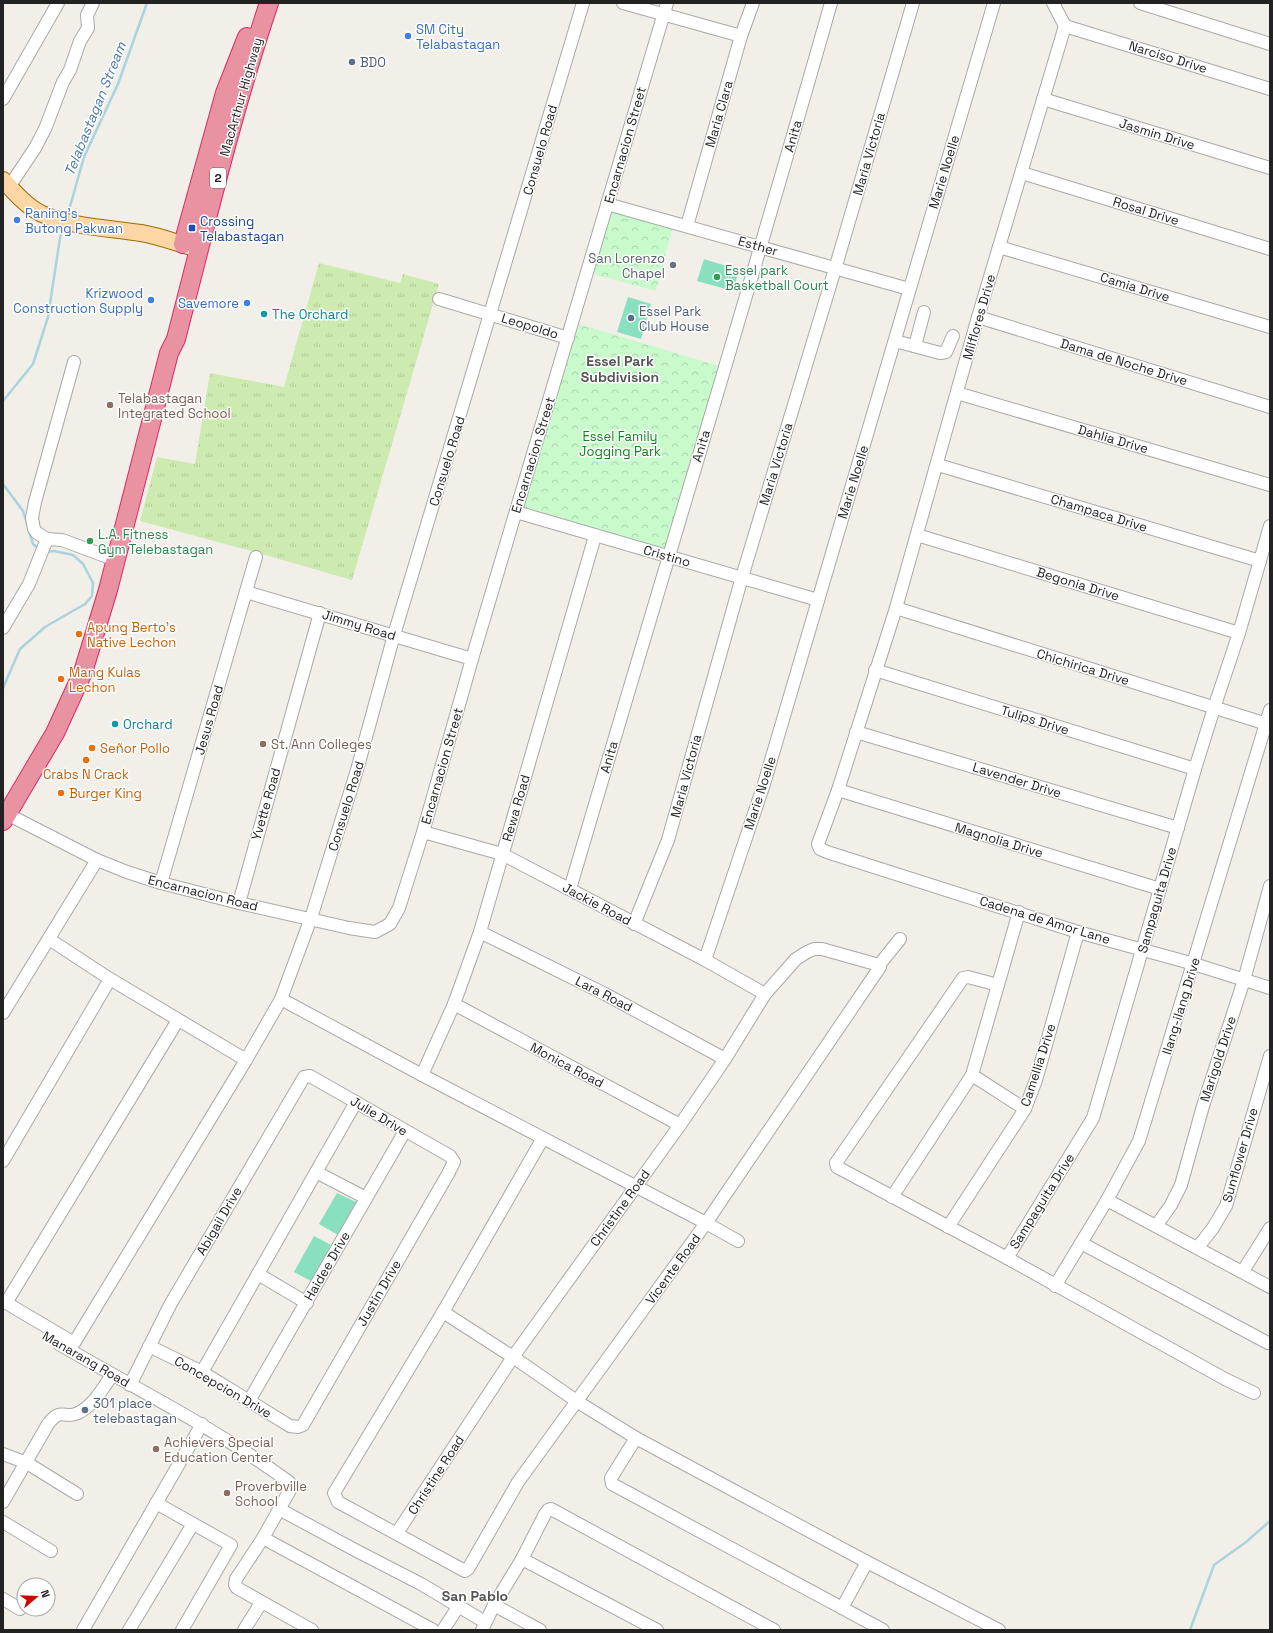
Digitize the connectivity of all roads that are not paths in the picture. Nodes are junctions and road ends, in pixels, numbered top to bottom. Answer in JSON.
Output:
{"nodes":[{"id":1,"x":58,"y":3,"type":"edge"},
{"id":2,"x":93,"y":3,"type":"edge"},
{"id":3,"x":260,"y":3,"type":"edge"},
{"id":4,"x":269,"y":3,"type":"edge"},
{"id":5,"x":583,"y":3,"type":"edge"},
{"id":6,"x":623,"y":3,"type":"edge"},
{"id":7,"x":667,"y":3,"type":"edge"},
{"id":8,"x":752,"y":3,"type":"edge"},
{"id":9,"x":831,"y":3,"type":"edge"},
{"id":10,"x":913,"y":3,"type":"edge"},
{"id":11,"x":994,"y":3,"type":"edge"},
{"id":12,"x":1053,"y":3,"type":"edge"},
{"id":13,"x":1140,"y":3,"type":"edge"},
{"id":14,"x":663,"y":15,"type":"junction"},
{"id":15,"x":1065,"y":26,"type":"junction"},
{"id":16,"x":741,"y":36,"type":"junction"},
{"id":17,"x":1270,"y":44,"type":"edge"},
{"id":18,"x":1270,"y":88,"type":"edge"},
{"id":19,"x":3,"y":99,"type":"edge"},
{"id":20,"x":1043,"y":99,"type":"junction"},
{"id":21,"x":1270,"y":168,"type":"edge"},
{"id":22,"x":1022,"y":173,"type":"junction"},
{"id":23,"x":6,"y":183,"type":"edge"},
{"id":24,"x":607,"y":204,"type":"junction"},
{"id":25,"x":687,"y":226,"type":"junction"},
{"id":26,"x":191,"y":247,"type":"junction"},
{"id":27,"x":762,"y":247,"type":"junction"},
{"id":28,"x":1000,"y":247,"type":"junction"},
{"id":29,"x":1270,"y":249,"type":"edge"},
{"id":30,"x":835,"y":269,"type":"junction"},
{"id":31,"x":909,"y":289,"type":"junction"},
{"id":32,"x":440,"y":299,"type":"dead end"},
{"id":33,"x":924,"y":312,"type":"dead end"},
{"id":34,"x":491,"y":314,"type":"junction"},
{"id":35,"x":978,"y":317,"type":"junction"},
{"id":36,"x":1270,"y":327,"type":"edge"},
{"id":37,"x":953,"y":336,"type":"dead end"},
{"id":38,"x":568,"y":338,"type":"junction"},
{"id":39,"x":895,"y":341,"type":"junction"},
{"id":40,"x":915,"y":346,"type":"junction"},
{"id":41,"x":74,"y":362,"type":"dead end"},
{"id":42,"x":957,"y":392,"type":"junction"},
{"id":43,"x":1270,"y":407,"type":"edge"},
{"id":44,"x":938,"y":465,"type":"junction"},
{"id":45,"x":1270,"y":485,"type":"edge"},
{"id":46,"x":516,"y":512,"type":"junction"},
{"id":47,"x":1270,"y":526,"type":"edge"},
{"id":48,"x":917,"y":535,"type":"junction"},
{"id":49,"x":594,"y":536,"type":"junction"},
{"id":50,"x":44,"y":547,"type":"junction"},
{"id":51,"x":256,"y":557,"type":"dead end"},
{"id":52,"x":668,"y":557,"type":"junction"},
{"id":53,"x":116,"y":560,"type":"junction"},
{"id":54,"x":1260,"y":560,"type":"junction"},
{"id":55,"x":742,"y":577,"type":"junction"},
{"id":56,"x":246,"y":592,"type":"junction"},
{"id":57,"x":818,"y":600,"type":"junction"},
{"id":58,"x":896,"y":608,"type":"junction"},
{"id":59,"x":320,"y":613,"type":"junction"},
{"id":60,"x":3,"y":628,"type":"edge"},
{"id":61,"x":1239,"y":633,"type":"junction"},
{"id":62,"x":394,"y":636,"type":"junction"},
{"id":63,"x":472,"y":659,"type":"junction"},
{"id":64,"x":875,"y":670,"type":"junction"},
{"id":65,"x":1214,"y":708,"type":"junction"},
{"id":66,"x":1270,"y":710,"type":"edge"},
{"id":67,"x":1268,"y":724,"type":"edge"},
{"id":68,"x":856,"y":732,"type":"junction"},
{"id":69,"x":1195,"y":769,"type":"junction"},
{"id":70,"x":838,"y":790,"type":"junction"},
{"id":71,"x":5,"y":818,"type":"edge"},
{"id":72,"x":1178,"y":828,"type":"junction"},
{"id":73,"x":423,"y":832,"type":"junction"},
{"id":74,"x":820,"y":849,"type":"joint"},
{"id":75,"x":502,"y":854,"type":"junction"},
{"id":76,"x":97,"y":860,"type":"junction"},
{"id":77,"x":161,"y":883,"type":"junction"},
{"id":78,"x":1270,"y":886,"type":"edge"},
{"id":79,"x":570,"y":889,"type":"junction"},
{"id":80,"x":1160,"y":889,"type":"junction"},
{"id":81,"x":239,"y":903,"type":"junction"},
{"id":82,"x":399,"y":908,"type":"joint"},
{"id":83,"x":1019,"y":912,"type":"junction"},
{"id":84,"x":311,"y":918,"type":"junction"},
{"id":85,"x":634,"y":924,"type":"junction"},
{"id":86,"x":480,"y":932,"type":"junction"},
{"id":87,"x":1078,"y":932,"type":"junction"},
{"id":88,"x":49,"y":939,"type":"junction"},
{"id":89,"x":900,"y":940,"type":"dead end"},
{"id":90,"x":1142,"y":950,"type":"junction"},
{"id":91,"x":704,"y":960,"type":"junction"},
{"id":92,"x":1194,"y":964,"type":"junction"},
{"id":93,"x":879,"y":965,"type":"junction"},
{"id":94,"x":110,"y":979,"type":"junction"},
{"id":95,"x":1244,"y":980,"type":"junction"},
{"id":96,"x":998,"y":985,"type":"junction"},
{"id":97,"x":1270,"y":988,"type":"edge"},
{"id":98,"x":765,"y":994,"type":"junction"},
{"id":99,"x":281,"y":999,"type":"junction"},
{"id":100,"x":454,"y":1004,"type":"junction"},
{"id":101,"x":3,"y":1013,"type":"edge"},
{"id":102,"x":178,"y":1020,"type":"junction"},
{"id":103,"x":1270,"y":1056,"type":"edge"},
{"id":104,"x":246,"y":1060,"type":"junction"},
{"id":105,"x":725,"y":1060,"type":"junction"},
{"id":106,"x":972,"y":1075,"type":"junction"},
{"id":107,"x":307,"y":1076,"type":"joint"},
{"id":108,"x":422,"y":1076,"type":"junction"},
{"id":109,"x":356,"y":1102,"type":"junction"},
{"id":110,"x":1025,"y":1108,"type":"junction"},
{"id":111,"x":680,"y":1125,"type":"junction"},
{"id":112,"x":404,"y":1132,"type":"junction"},
{"id":113,"x":542,"y":1138,"type":"junction"},
{"id":114,"x":450,"y":1156,"type":"joint"},
{"id":115,"x":3,"y":1161,"type":"edge"},
{"id":116,"x":316,"y":1172,"type":"junction"},
{"id":117,"x":635,"y":1187,"type":"junction"},
{"id":118,"x":892,"y":1197,"type":"junction"},
{"id":119,"x":366,"y":1198,"type":"junction"},
{"id":120,"x":1107,"y":1200,"type":"junction"},
{"id":121,"x":706,"y":1223,"type":"junction"},
{"id":122,"x":1156,"y":1226,"type":"junction"},
{"id":123,"x":948,"y":1227,"type":"junction"},
{"id":124,"x":1270,"y":1228,"type":"edge"},
{"id":125,"x":738,"y":1241,"type":"dead end"},
{"id":126,"x":1081,"y":1243,"type":"junction"},
{"id":127,"x":1198,"y":1248,"type":"junction"},
{"id":128,"x":1007,"y":1258,"type":"junction"},
{"id":129,"x":1243,"y":1271,"type":"junction"},
{"id":130,"x":258,"y":1274,"type":"junction"},
{"id":131,"x":1055,"y":1286,"type":"junction"},
{"id":132,"x":1270,"y":1287,"type":"edge"},
{"id":133,"x":307,"y":1303,"type":"junction"},
{"id":134,"x":4,"y":1305,"type":"edge"},
{"id":135,"x":443,"y":1312,"type":"junction"},
{"id":136,"x":1268,"y":1343,"type":"dead end"},
{"id":137,"x":149,"y":1346,"type":"junction"},
{"id":138,"x":513,"y":1357,"type":"junction"},
{"id":139,"x":202,"y":1372,"type":"junction"},
{"id":140,"x":112,"y":1375,"type":"junction"},
{"id":141,"x":130,"y":1385,"type":"junction"},
{"id":142,"x":1254,"y":1393,"type":"dead end"},
{"id":143,"x":249,"y":1401,"type":"junction"},
{"id":144,"x":578,"y":1402,"type":"junction"},
{"id":145,"x":202,"y":1424,"type":"junction"},
{"id":146,"x":298,"y":1428,"type":"joint"},
{"id":147,"x":636,"y":1438,"type":"junction"},
{"id":148,"x":3,"y":1454,"type":"edge"},
{"id":149,"x":27,"y":1463,"type":"junction"},
{"id":150,"x":77,"y":1494,"type":"dead end"},
{"id":151,"x":3,"y":1502,"type":"edge"},
{"id":152,"x":156,"y":1503,"type":"junction"},
{"id":153,"x":279,"y":1509,"type":"junction"},
{"id":154,"x":3,"y":1522,"type":"edge"},
{"id":155,"x":193,"y":1524,"type":"junction"},
{"id":156,"x":397,"y":1533,"type":"junction"},
{"id":157,"x":263,"y":1538,"type":"junction"},
{"id":158,"x":52,"y":1551,"type":"dead end"},
{"id":159,"x":522,"y":1560,"type":"junction"},
{"id":160,"x":867,"y":1562,"type":"junction"},
{"id":161,"x":3,"y":1599,"type":"edge"},
{"id":162,"x":261,"y":1603,"type":"junction"},
{"id":163,"x":494,"y":1605,"type":"junction"},
{"id":164,"x":16,"y":1607,"type":"edge"},
{"id":165,"x":458,"y":1607,"type":"junction"},
{"id":166,"x":842,"y":1608,"type":"junction"},
{"id":167,"x":483,"y":1626,"type":"edge"},
{"id":168,"x":83,"y":1630,"type":"edge"},
{"id":169,"x":129,"y":1630,"type":"edge"},
{"id":170,"x":182,"y":1630,"type":"edge"},
{"id":171,"x":244,"y":1630,"type":"edge"},
{"id":172,"x":312,"y":1630,"type":"edge"},
{"id":173,"x":433,"y":1630,"type":"edge"},
{"id":174,"x":443,"y":1630,"type":"edge"},
{"id":175,"x":540,"y":1630,"type":"edge"},
{"id":176,"x":656,"y":1630,"type":"edge"},
{"id":177,"x":774,"y":1630,"type":"edge"},
{"id":178,"x":883,"y":1630,"type":"edge"},
{"id":179,"x":998,"y":1630,"type":"edge"}],
"edges":[{"from":1,"to":19,"type":"street"},
{"from":2,"to":23,"type":"street"},
{"from":3,"to":26,"type":"highway","name":"MacArthur Highway","number":"2"},
{"from":4,"to":26,"type":"highway","name":"MacArthur Highway","number":"2"},
{"from":5,"to":34,"type":"street","name":"Consuelo Road"},
{"from":6,"to":14,"type":"street"},
{"from":7,"to":14,"type":"street","name":"Encarnacion Street"},
{"from":8,"to":16,"type":"street","name":"Maria Clara"},
{"from":9,"to":27,"type":"street","name":"Anita"},
{"from":10,"to":30,"type":"street","name":"Maria Victoria"},
{"from":11,"to":31,"type":"street","name":"Marie Noelle"},
{"from":12,"to":15,"type":"street"},
{"from":13,"to":17,"type":"street"},
{"from":14,"to":16,"type":"street"},
{"from":14,"to":24,"type":"street","name":"Encarnacion Street"},
{"from":15,"to":18,"type":"street","name":"Narciso Drive"},
{"from":15,"to":20,"type":"street","name":"Milflores Drive"},
{"from":16,"to":25,"type":"street","name":"Maria Clara"},
{"from":20,"to":21,"type":"street","name":"Jasmin Drive"},
{"from":20,"to":22,"type":"street","name":"Milflores Drive"},
{"from":22,"to":28,"type":"street","name":"Milflores Drive"},
{"from":22,"to":29,"type":"street","name":"Rosal Drive"},
{"from":23,"to":26,"type":"main road"},
{"from":24,"to":25,"type":"street","name":"Esther"},
{"from":24,"to":38,"type":"street","name":"Encarnacion Street"},
{"from":25,"to":27,"type":"street","name":"Esther"},
{"from":26,"to":53,"type":"highway","name":"MacArthur Highway","number":"2"},
{"from":27,"to":30,"type":"street","name":"Esther"},
{"from":27,"to":52,"type":"street","name":"Anita"},
{"from":28,"to":35,"type":"street","name":"Milflores Drive"},
{"from":28,"to":36,"type":"street","name":"Camia Drive"},
{"from":30,"to":31,"type":"street","name":"Esther"},
{"from":30,"to":55,"type":"street","name":"Maria Victoria"},
{"from":31,"to":39,"type":"street","name":"Marie Noelle"},
{"from":32,"to":34,"type":"street","name":"Leopoldo"},
{"from":33,"to":40,"type":"street"},
{"from":34,"to":38,"type":"street","name":"Leopoldo"},
{"from":34,"to":62,"type":"street","name":"Consuelo Road"},
{"from":35,"to":42,"type":"street","name":"Milflores Drive"},
{"from":35,"to":43,"type":"street","name":"Dama de Noche Drive"},
{"from":37,"to":40,"type":"street"},
{"from":38,"to":46,"type":"street","name":"Encarnacion Street"},
{"from":39,"to":40,"type":"street"},
{"from":39,"to":57,"type":"street","name":"Marie Noelle"},
{"from":41,"to":50,"type":"street"},
{"from":42,"to":44,"type":"street","name":"Milflores Drive"},
{"from":42,"to":45,"type":"street","name":"Dahlia Drive"},
{"from":44,"to":48,"type":"street","name":"Milflores Drive"},
{"from":44,"to":54,"type":"street","name":"Champaca Drive"},
{"from":46,"to":49,"type":"street","name":"Cristino"},
{"from":46,"to":63,"type":"street","name":"Encarnacion Street"},
{"from":47,"to":54,"type":"street","name":"Sampaguita Drive"},
{"from":48,"to":58,"type":"street","name":"Milflores Drive"},
{"from":48,"to":61,"type":"street","name":"Begonia Drive"},
{"from":49,"to":52,"type":"street","name":"Cristino"},
{"from":49,"to":75,"type":"street","name":"Rewa Road"},
{"from":50,"to":53,"type":"street"},
{"from":50,"to":60,"type":"street"},
{"from":51,"to":56,"type":"street","name":"Jesus Road"},
{"from":52,"to":55,"type":"street","name":"Cristino"},
{"from":52,"to":79,"type":"street","name":"Anita"},
{"from":53,"to":71,"type":"highway","name":"MacArthur Highway","number":"2"},
{"from":54,"to":61,"type":"street","name":"Sampaguita Drive"},
{"from":55,"to":57,"type":"street","name":"Cristino"},
{"from":55,"to":85,"type":"street","name":"Maria Victoria"},
{"from":56,"to":59,"type":"street","name":"Jimmy Road"},
{"from":56,"to":77,"type":"street","name":"Jesus Road"},
{"from":57,"to":91,"type":"street","name":"Marie Noelle"},
{"from":58,"to":64,"type":"street","name":"Milflores Drive"},
{"from":58,"to":65,"type":"street","name":"Chichirica Drive"},
{"from":59,"to":62,"type":"street","name":"Jimmy Road"},
{"from":59,"to":81,"type":"street","name":"Yvette Road"},
{"from":61,"to":65,"type":"street","name":"Sampaguita Drive"},
{"from":62,"to":63,"type":"street","name":"Jimmy Road"},
{"from":62,"to":84,"type":"street","name":"Consuelo Road"},
{"from":63,"to":73,"type":"street","name":"Encarnacion Street"},
{"from":64,"to":68,"type":"street","name":"Milflores Drive"},
{"from":64,"to":69,"type":"street","name":"Tulips Drive"},
{"from":65,"to":67,"type":"street","name":"Chichirica Drive"},
{"from":65,"to":69,"type":"street","name":"Sampaguita Drive"},
{"from":66,"to":67,"type":"street","name":"Ilang-ilang Drive"},
{"from":67,"to":92,"type":"street","name":"Ilang-ilang Drive"},
{"from":68,"to":70,"type":"street","name":"Milflores Drive"},
{"from":68,"to":72,"type":"street","name":"Lavender Drive"},
{"from":69,"to":72,"type":"street","name":"Sampaguita Drive"},
{"from":70,"to":74,"type":"street","name":"Milflores Drive"},
{"from":70,"to":80,"type":"street","name":"Magnolia Drive"},
{"from":71,"to":76,"type":"street","name":"Encarnacion Road"},
{"from":72,"to":80,"type":"street","name":"Sampaguita Drive"},
{"from":73,"to":75,"type":"street","name":"Jackie Road"},
{"from":73,"to":82,"type":"street","name":"Encarnacion Street"},
{"from":74,"to":83,"type":"street","name":"Cadena de Amor Lane"},
{"from":75,"to":79,"type":"street","name":"Jackie Road"},
{"from":75,"to":86,"type":"street","name":"Rewa Road"},
{"from":76,"to":77,"type":"street","name":"Encarnacion Road"},
{"from":76,"to":88,"type":"street"},
{"from":77,"to":81,"type":"street","name":"Encarnacion Road"},
{"from":78,"to":95,"type":"street","name":"Marigold Drive"},
{"from":79,"to":85,"type":"street","name":"Jackie Road"},
{"from":80,"to":90,"type":"street","name":"Sampaguita Drive"},
{"from":81,"to":84,"type":"street","name":"Encarnacion Road"},
{"from":82,"to":84,"type":"street","name":"Encarnacion Road"},
{"from":83,"to":87,"type":"street","name":"Cadena de Amor Lane"},
{"from":83,"to":96,"type":"street"},
{"from":84,"to":99,"type":"street","name":"Consuelo Road"},
{"from":85,"to":91,"type":"street","name":"Jackie Road"},
{"from":86,"to":100,"type":"street","name":"Rewa Road"},
{"from":86,"to":105,"type":"street","name":"Lara Road"},
{"from":87,"to":90,"type":"street","name":"Cadena de Amor Lane"},
{"from":87,"to":110,"type":"street","name":"Camellia Drive"},
{"from":88,"to":94,"type":"street"},
{"from":88,"to":101,"type":"street"},
{"from":89,"to":93,"type":"street","name":"Vicente Road"},
{"from":90,"to":92,"type":"street","name":"Cadena de Amor Lane"},
{"from":90,"to":128,"type":"street","name":"Sampaguita Drive"},
{"from":91,"to":98,"type":"street","name":"Jackie Road"},
{"from":92,"to":95,"type":"street","name":"Cadena de Amor Lane"},
{"from":92,"to":120,"type":"street","name":"Ilang-ilang Drive"},
{"from":93,"to":98,"type":"street","name":"Christine Road"},
{"from":93,"to":121,"type":"street","name":"Vicente Road"},
{"from":94,"to":102,"type":"street"},
{"from":94,"to":115,"type":"street"},
{"from":95,"to":97,"type":"street","name":"Cadena de Amor Lane"},
{"from":95,"to":122,"type":"street","name":"Marigold Drive"},
{"from":96,"to":106,"type":"street"},
{"from":96,"to":118,"type":"street"},
{"from":98,"to":105,"type":"street","name":"Christine Road"},
{"from":99,"to":104,"type":"street","name":"Consuelo Road"},
{"from":99,"to":108,"type":"street"},
{"from":100,"to":108,"type":"street","name":"Rewa Road"},
{"from":100,"to":111,"type":"street","name":"Monica Road"},
{"from":102,"to":104,"type":"street"},
{"from":102,"to":134,"type":"street"},
{"from":103,"to":127,"type":"street","name":"Sunflower Drive"},
{"from":104,"to":134,"type":"street","name":"Consuelo Road"},
{"from":105,"to":111,"type":"street","name":"Christine Road"},
{"from":106,"to":110,"type":"street"},
{"from":106,"to":118,"type":"street"},
{"from":107,"to":109,"type":"street","name":"Julie Drive"},
{"from":107,"to":137,"type":"street","name":"Abigail Drive"},
{"from":108,"to":113,"type":"street"},
{"from":109,"to":112,"type":"street","name":"Julie Drive"},
{"from":109,"to":116,"type":"street"},
{"from":110,"to":123,"type":"street","name":"Camellia Drive"},
{"from":111,"to":117,"type":"street","name":"Christine Road"},
{"from":112,"to":114,"type":"street","name":"Julie Drive"},
{"from":112,"to":119,"type":"street","name":"Haidee Drive"},
{"from":113,"to":117,"type":"street"},
{"from":113,"to":135,"type":"street"},
{"from":114,"to":146,"type":"street","name":"Justin Drive"},
{"from":116,"to":119,"type":"street"},
{"from":116,"to":130,"type":"street"},
{"from":117,"to":121,"type":"street"},
{"from":117,"to":138,"type":"street","name":"Christine Road"},
{"from":118,"to":123,"type":"street"},
{"from":119,"to":133,"type":"street","name":"Haidee Drive"},
{"from":120,"to":122,"type":"street"},
{"from":120,"to":126,"type":"street","name":"Ilang-ilang Drive"},
{"from":121,"to":125,"type":"street"},
{"from":121,"to":144,"type":"street","name":"Vicente Road"},
{"from":122,"to":127,"type":"street"},
{"from":123,"to":128,"type":"street"},
{"from":124,"to":129,"type":"street"},
{"from":126,"to":131,"type":"street","name":"Ilang-ilang Drive"},
{"from":126,"to":136,"type":"street"},
{"from":127,"to":129,"type":"street"},
{"from":128,"to":131,"type":"street"},
{"from":129,"to":132,"type":"street"},
{"from":130,"to":133,"type":"street"},
{"from":130,"to":139,"type":"street"},
{"from":131,"to":142,"type":"street"},
{"from":133,"to":143,"type":"street","name":"Haidee Drive"},
{"from":134,"to":140,"type":"street","name":"Manarang Road"},
{"from":135,"to":138,"type":"street"},
{"from":135,"to":156,"type":"street"},
{"from":137,"to":139,"type":"street","name":"Concepcion Drive"},
{"from":137,"to":141,"type":"street","name":"Abigail Drive"},
{"from":138,"to":144,"type":"street"},
{"from":138,"to":156,"type":"street","name":"Christine Road"},
{"from":139,"to":143,"type":"street","name":"Concepcion Drive"},
{"from":140,"to":141,"type":"street","name":"Manarang Road"},
{"from":140,"to":149,"type":"street"},
{"from":141,"to":145,"type":"street","name":"Manarang Road"},
{"from":143,"to":146,"type":"street","name":"Concepcion Drive"},
{"from":144,"to":147,"type":"street"},
{"from":144,"to":156,"type":"street","name":"Vicente Road"},
{"from":145,"to":152,"type":"street"},
{"from":145,"to":153,"type":"street","name":"Manarang Road"},
{"from":147,"to":160,"type":"street"},
{"from":147,"to":166,"type":"street"},
{"from":148,"to":149,"type":"street"},
{"from":149,"to":150,"type":"street"},
{"from":149,"to":151,"type":"street"},
{"from":152,"to":155,"type":"street"},
{"from":152,"to":168,"type":"street"},
{"from":153,"to":157,"type":"street"},
{"from":153,"to":165,"type":"street"},
{"from":154,"to":158,"type":"street"},
{"from":155,"to":169,"type":"street"},
{"from":155,"to":170,"type":"street"},
{"from":157,"to":162,"type":"street"},
{"from":157,"to":173,"type":"street"},
{"from":159,"to":163,"type":"street"},
{"from":159,"to":176,"type":"street"},
{"from":159,"to":177,"type":"street"},
{"from":160,"to":166,"type":"street"},
{"from":160,"to":179,"type":"street"},
{"from":161,"to":164,"type":"street"},
{"from":162,"to":171,"type":"street"},
{"from":162,"to":172,"type":"street"},
{"from":163,"to":167,"type":"street"},
{"from":163,"to":175,"type":"street"},
{"from":165,"to":167,"type":"street"},
{"from":165,"to":174,"type":"street"},
{"from":166,"to":178,"type":"street"}]}
